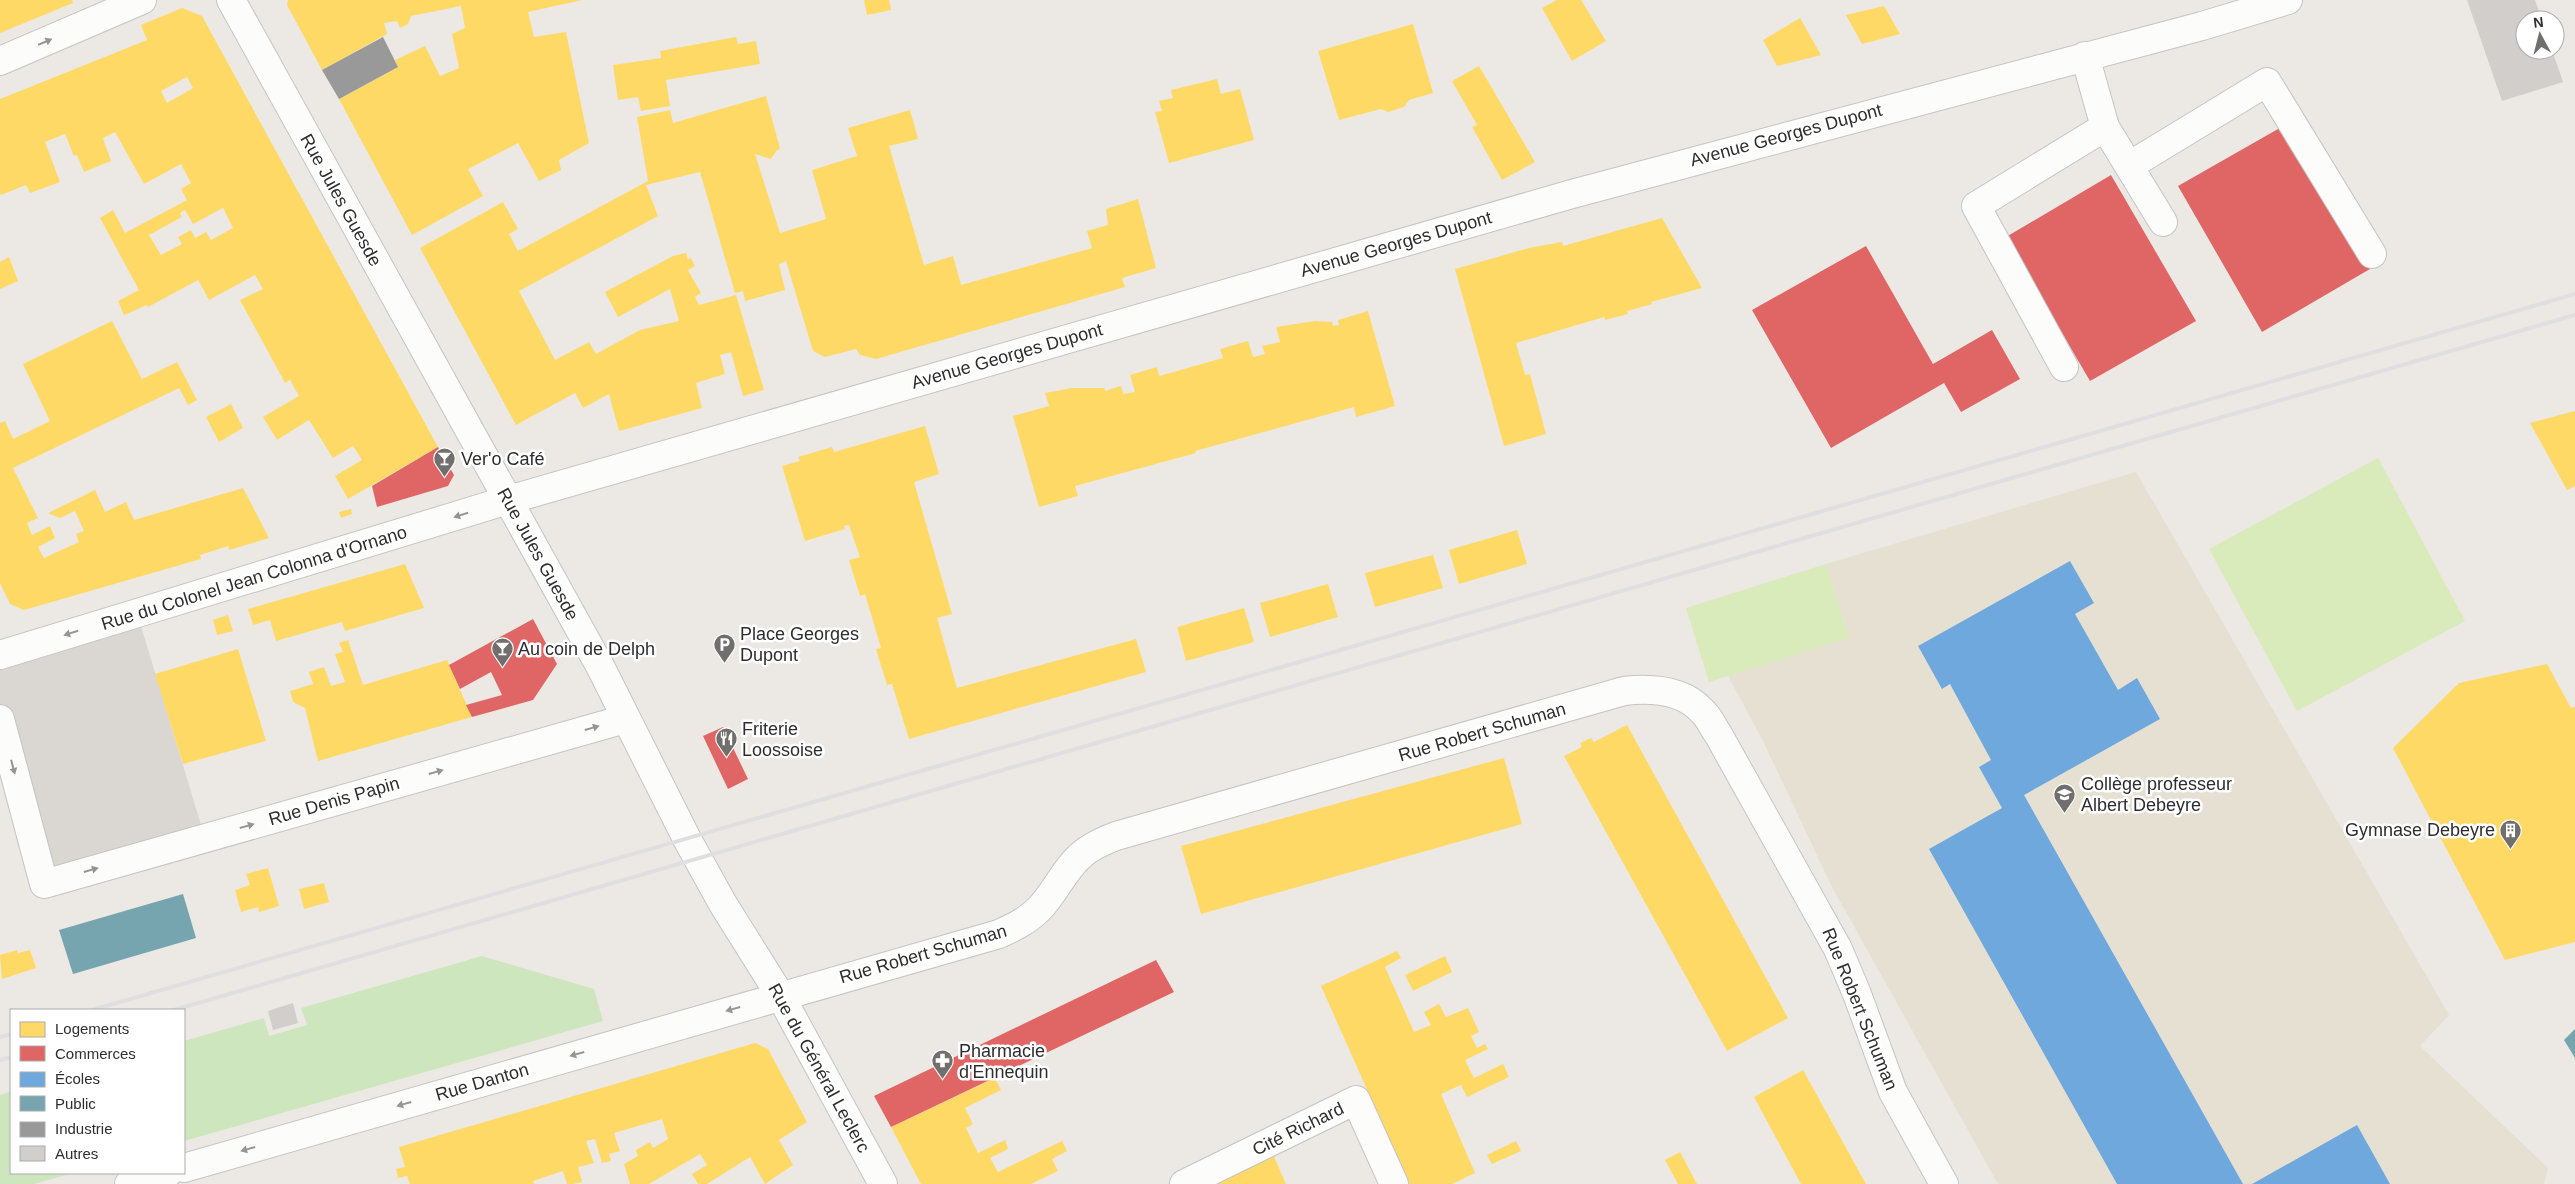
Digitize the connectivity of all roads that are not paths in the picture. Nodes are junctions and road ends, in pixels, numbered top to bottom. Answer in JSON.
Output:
{"nodes":[{"id":1,"x":142,"y":0,"type":"edge"},
{"id":2,"x":230,"y":0,"type":"edge"},
{"id":3,"x":2288,"y":0,"type":"edge"},
{"id":4,"x":2085,"y":56,"type":"junction"},
{"id":5,"x":0,"y":61,"type":"edge"},
{"id":6,"x":2105,"y":127,"type":"junction"},
{"id":7,"x":2129,"y":166,"type":"junction"},
{"id":8,"x":2163,"y":222,"type":"dead end"},
{"id":9,"x":2372,"y":254,"type":"dead end"},
{"id":10,"x":2064,"y":367,"type":"dead end"},
{"id":11,"x":508,"y":500,"type":"junction"},
{"id":12,"x":0,"y":655,"type":"edge"},
{"id":13,"x":0,"y":719,"type":"edge"},
{"id":14,"x":624,"y":719,"type":"junction"},
{"id":15,"x":754,"y":952,"type":"joint"},
{"id":16,"x":780,"y":996,"type":"junction"},
{"id":17,"x":185,"y":1168,"type":"edge"},
{"id":18,"x":164,"y":1174,"type":"edge"},
{"id":19,"x":129,"y":1184,"type":"edge"},
{"id":20,"x":883,"y":1184,"type":"edge"},
{"id":21,"x":1184,"y":1184,"type":"edge"},
{"id":22,"x":1394,"y":1184,"type":"edge"},
{"id":23,"x":1944,"y":1184,"type":"edge"}],
"edges":[{"from":5,"to":1,"type":"street","one_way":true},
{"from":2,"to":11,"type":"street","name":"Rue Jules Guesde"},
{"from":3,"to":4,"type":"street","name":"Avenue Georges Dupont"},
{"from":4,"to":6,"type":"street"},
{"from":4,"to":11,"type":"street","name":"Avenue Georges Dupont"},
{"from":6,"to":7,"type":"street"},
{"from":6,"to":10,"type":"street"},
{"from":7,"to":8,"type":"street"},
{"from":7,"to":9,"type":"street"},
{"from":11,"to":12,"type":"street","name":"Rue du Colonel Jean Colonna d'Ornano","one_way":true},
{"from":11,"to":14,"type":"street","name":"Rue Jules Guesde"},
{"from":13,"to":14,"type":"street","name":"Rue Denis Papin","one_way":true},
{"from":14,"to":15,"type":"street","name":"Rue Jules Guesde"},
{"from":15,"to":16,"type":"street","name":"Rue du Général Leclerc"},
{"from":16,"to":17,"type":"street","name":"Rue Danton","one_way":true},
{"from":16,"to":20,"type":"street","name":"Rue du Général Leclerc"},
{"from":16,"to":23,"type":"street","name":"Rue Robert Schuman"},
{"from":18,"to":19,"type":"street"},
{"from":21,"to":22,"type":"street","name":"Cité Richard"}]}
